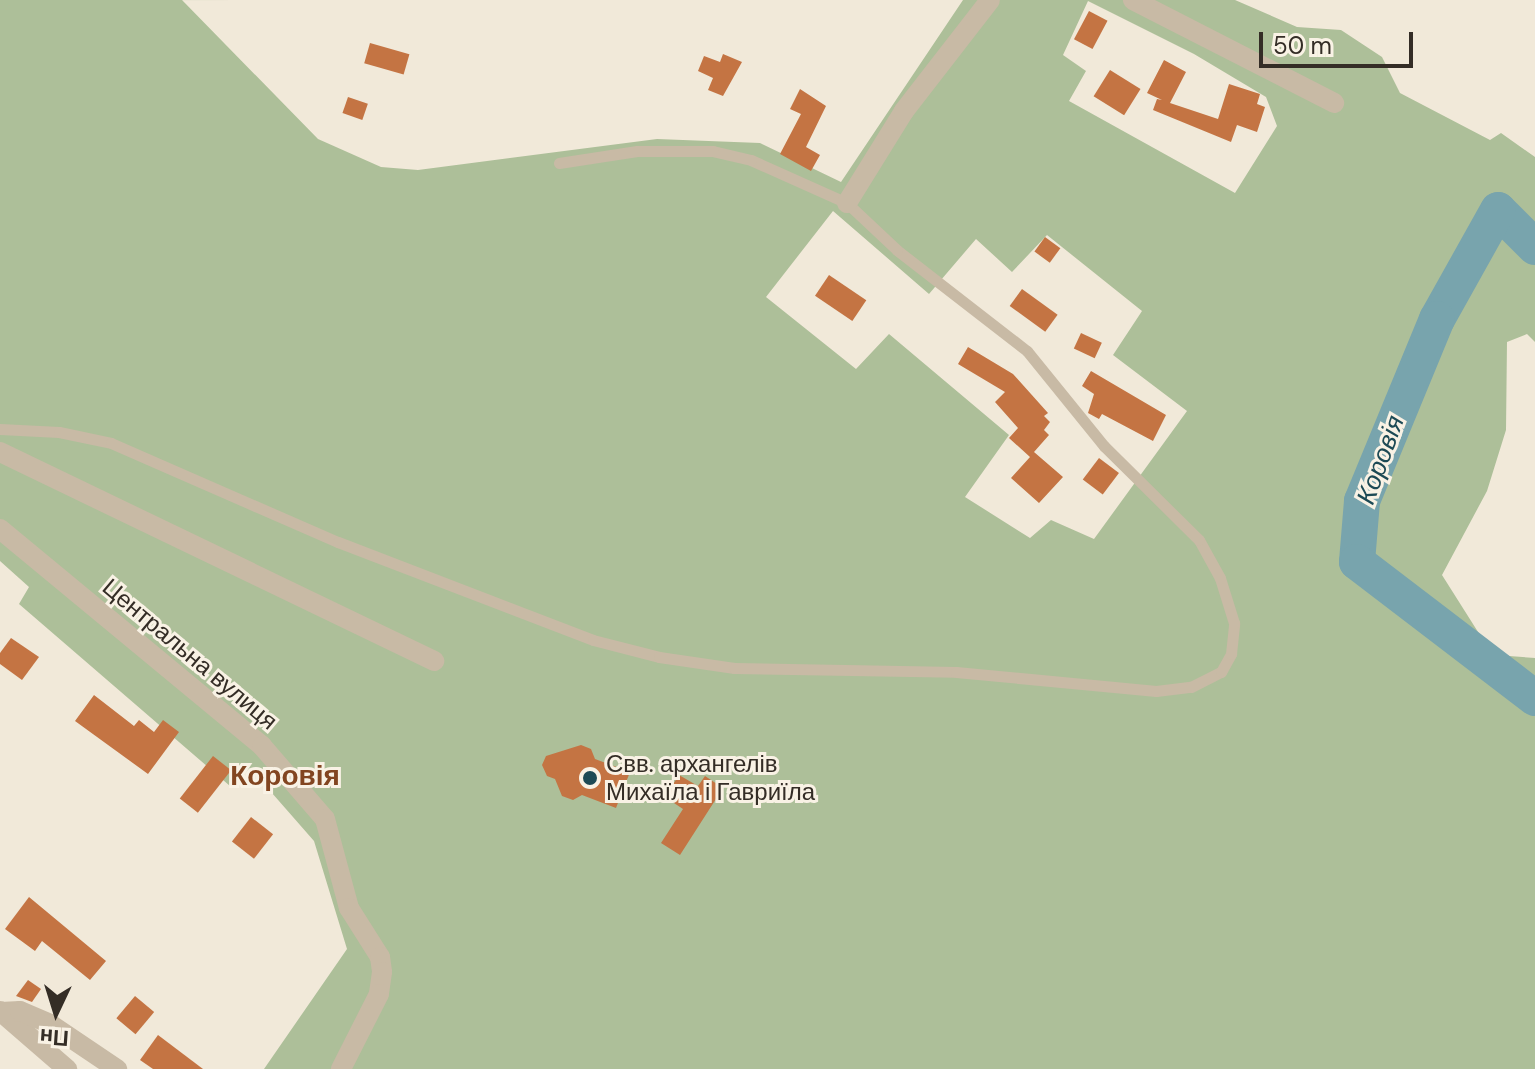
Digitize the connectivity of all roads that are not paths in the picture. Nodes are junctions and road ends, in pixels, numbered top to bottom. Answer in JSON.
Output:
{"nodes":[{"id":1,"x":990,"y":0,"type":"edge"},
{"id":2,"x":1133,"y":0,"type":"edge"},
{"id":3,"x":1334,"y":103,"type":"dead end"},
{"id":4,"x":559,"y":163,"type":"dead end"},
{"id":5,"x":847,"y":203,"type":"junction"},
{"id":6,"x":0,"y":429,"type":"edge"},
{"id":7,"x":0,"y":452,"type":"edge"},
{"id":8,"x":0,"y":529,"type":"edge"},
{"id":9,"x":434,"y":661,"type":"dead end"},
{"id":10,"x":1,"y":1012,"type":"edge"},
{"id":11,"x":67,"y":1069,"type":"edge"},
{"id":12,"x":117,"y":1069,"type":"edge"},
{"id":13,"x":341,"y":1069,"type":"edge"}],
"edges":[{"from":1,"to":5,"type":"street"},
{"from":2,"to":3,"type":"street"},
{"from":4,"to":5,"type":"lane"},
{"from":5,"to":6,"type":"lane"},
{"from":7,"to":9,"type":"street"},
{"from":8,"to":13,"type":"street","name":"Центральна вулиця"},
{"from":10,"to":11,"type":"street"},
{"from":10,"to":12,"type":"street"}]}
